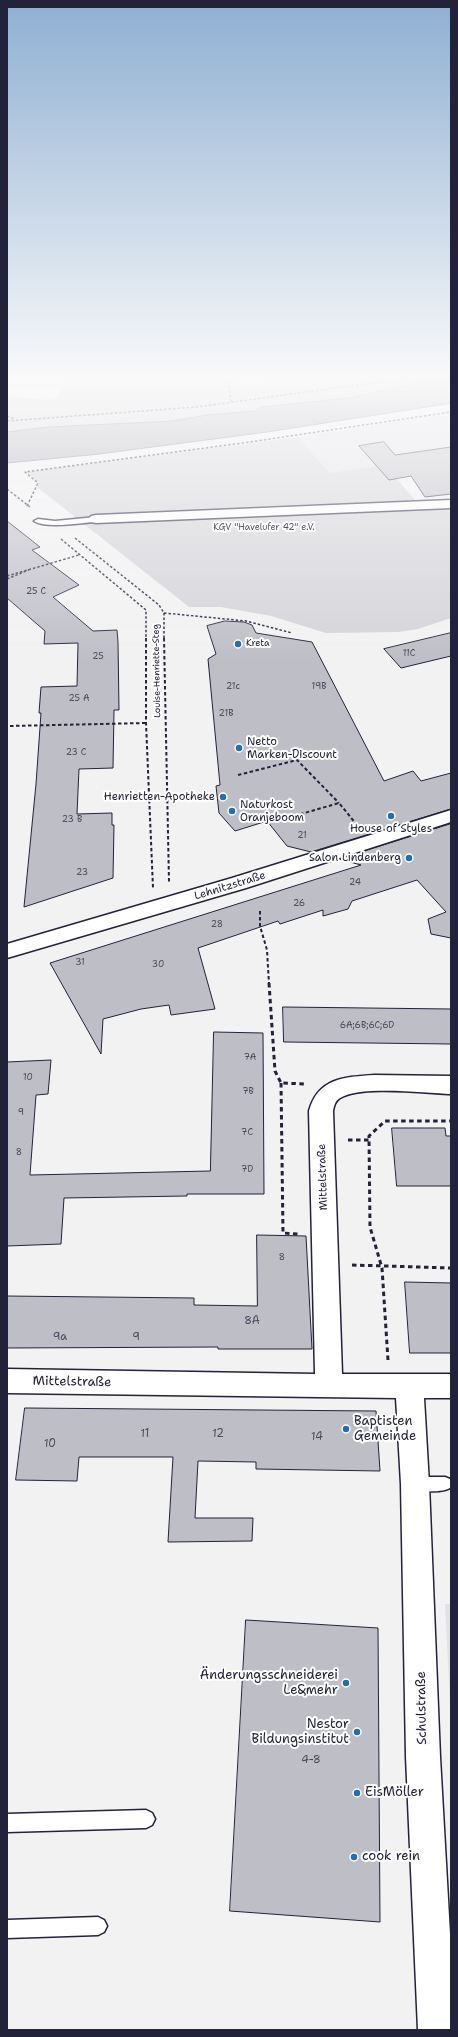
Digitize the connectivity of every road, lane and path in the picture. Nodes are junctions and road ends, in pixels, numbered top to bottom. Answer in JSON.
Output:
{"nodes":[{"id":1,"x":25,"y":472,"type":"edge"},
{"id":2,"x":7,"y":489,"type":"edge"},
{"id":3,"x":451,"y":504,"type":"edge"},
{"id":4,"x":27,"y":506,"type":"junction"},
{"id":5,"x":96,"y":519,"type":"joint"},
{"id":6,"x":38,"y":521,"type":"junction"},
{"id":7,"x":55,"y":523,"type":"junction"},
{"id":8,"x":79,"y":555,"type":"junction"},
{"id":9,"x":7,"y":577,"type":"edge"},
{"id":10,"x":164,"y":613,"type":"junction"},
{"id":11,"x":292,"y":633,"type":"dead end"},
{"id":12,"x":146,"y":723,"type":"junction"},
{"id":13,"x":10,"y":726,"type":"dead end"},
{"id":14,"x":238,"y":775,"type":"dead end"},
{"id":15,"x":339,"y":803,"type":"junction"},
{"id":16,"x":451,"y":816,"type":"edge"},
{"id":17,"x":277,"y":821,"type":"dead end"},
{"id":18,"x":359,"y":828,"type":"dead end"},
{"id":19,"x":162,"y":906,"type":"junction"},
{"id":20,"x":260,"y":911,"type":"dead end"},
{"id":21,"x":7,"y":951,"type":"edge"},
{"id":22,"x":451,"y":1085,"type":"edge"},
{"id":23,"x":333,"y":1091,"type":"junction"},
{"id":24,"x":451,"y":1122,"type":"edge"},
{"id":25,"x":325,"y":1264,"type":"junction"},
{"id":26,"x":382,"y":1268,"type":"junction"},
{"id":27,"x":451,"y":1268,"type":"edge"},
{"id":28,"x":7,"y":1381,"type":"edge"},
{"id":29,"x":329,"y":1386,"type":"junction"},
{"id":30,"x":400,"y":1386,"type":"junction"},
{"id":31,"x":451,"y":1386,"type":"edge"},
{"id":32,"x":146,"y":1819,"type":"dead end"},
{"id":33,"x":7,"y":1823,"type":"edge"},
{"id":34,"x":98,"y":1926,"type":"dead end"},
{"id":35,"x":7,"y":1929,"type":"edge"},
{"id":36,"x":437,"y":2030,"type":"edge"}],
"edges":[{"from":1,"to":4,"type":"path"},
{"from":2,"to":4,"type":"path","name":"Louise-Henriette-Steg"},
{"from":3,"to":5,"type":"street"},
{"from":4,"to":6,"type":"path","name":"Louise-Henriette-Steg"},
{"from":4,"to":7,"type":"path","name":"Louise-Henriette-Steg"},
{"from":5,"to":7,"type":"lane"},
{"from":6,"to":7,"type":"lane"},
{"from":6,"to":8,"type":"path","name":"Louise-Henriette-Steg"},
{"from":7,"to":10,"type":"path","name":"Louise-Henriette-Steg"},
{"from":8,"to":9,"type":"path"},
{"from":8,"to":12,"type":"path","name":"Louise-Henriette-Steg"},
{"from":10,"to":11,"type":"path"},
{"from":10,"to":19,"type":"path","name":"Louise-Henriette-Steg"},
{"from":12,"to":13,"type":"path"},
{"from":12,"to":19,"type":"path","name":"Louise-Henriette-Steg"},
{"from":14,"to":15,"type":"path"},
{"from":15,"to":17,"type":"path"},
{"from":15,"to":18,"type":"path"},
{"from":16,"to":19,"type":"street","name":"Lehnitzstraße"},
{"from":19,"to":21,"type":"street","name":"Lehnitzstraße"},
{"from":20,"to":23,"type":"path"},
{"from":22,"to":23,"type":"street"},
{"from":23,"to":25,"type":"street","name":"Mittelstraße"},
{"from":24,"to":26,"type":"path"},
{"from":25,"to":26,"type":"path"},
{"from":25,"to":29,"type":"street","name":"Mittelstraße"},
{"from":26,"to":27,"type":"path"},
{"from":26,"to":30,"type":"path"},
{"from":28,"to":29,"type":"street","name":"Mittelstraße"},
{"from":29,"to":30,"type":"street","name":"Mittelstraße"},
{"from":30,"to":31,"type":"street","name":"Mittelstraße"},
{"from":30,"to":36,"type":"street","name":"Schulstraße"},
{"from":32,"to":33,"type":"lane"},
{"from":34,"to":35,"type":"lane"}]}
